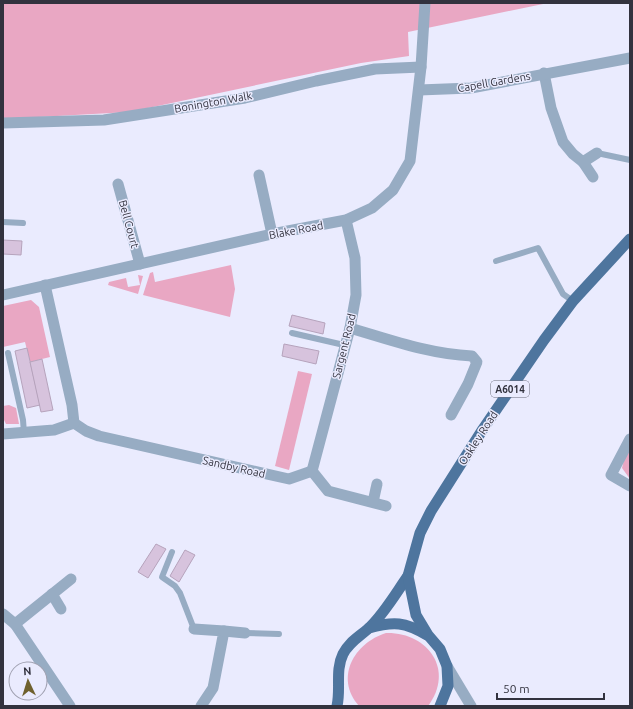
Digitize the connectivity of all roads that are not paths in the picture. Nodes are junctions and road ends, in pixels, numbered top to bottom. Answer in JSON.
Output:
{"nodes":[{"id":1,"x":425,"y":3,"type":"edge"},
{"id":2,"x":630,"y":58,"type":"edge"},
{"id":3,"x":422,"y":67,"type":"junction"},
{"id":4,"x":544,"y":73,"type":"junction"},
{"id":5,"x":419,"y":90,"type":"junction"},
{"id":6,"x":3,"y":123,"type":"edge"},
{"id":7,"x":597,"y":153,"type":"joint"},
{"id":8,"x":630,"y":160,"type":"edge"},
{"id":9,"x":583,"y":162,"type":"junction"},
{"id":10,"x":259,"y":175,"type":"dead end"},
{"id":11,"x":593,"y":177,"type":"dead end"},
{"id":12,"x":118,"y":184,"type":"dead end"},
{"id":13,"x":346,"y":220,"type":"junction"},
{"id":14,"x":3,"y":222,"type":"edge"},
{"id":15,"x":22,"y":223,"type":"dead end"},
{"id":16,"x":272,"y":234,"type":"junction"},
{"id":17,"x":630,"y":239,"type":"edge"},
{"id":18,"x":496,"y":261,"type":"dead end"},
{"id":19,"x":140,"y":264,"type":"junction"},
{"id":20,"x":44,"y":285,"type":"junction"},
{"id":21,"x":3,"y":295,"type":"edge"},
{"id":22,"x":573,"y":301,"type":"junction"},
{"id":23,"x":350,"y":328,"type":"junction"},
{"id":24,"x":292,"y":333,"type":"dead end"},
{"id":25,"x":344,"y":345,"type":"junction"},
{"id":26,"x":8,"y":353,"type":"dead end"},
{"id":27,"x":451,"y":415,"type":"dead end"},
{"id":28,"x":74,"y":423,"type":"junction"},
{"id":29,"x":24,"y":433,"type":"junction"},
{"id":30,"x":3,"y":434,"type":"edge"},
{"id":31,"x":630,"y":438,"type":"edge"},
{"id":32,"x":312,"y":471,"type":"junction"},
{"id":33,"x":377,"y":484,"type":"dead end"},
{"id":34,"x":630,"y":486,"type":"edge"},
{"id":35,"x":372,"y":502,"type":"junction"},
{"id":36,"x":386,"y":506,"type":"dead end"},
{"id":37,"x":172,"y":552,"type":"dead end"},
{"id":38,"x":408,"y":576,"type":"junction"},
{"id":39,"x":71,"y":579,"type":"dead end"},
{"id":40,"x":52,"y":594,"type":"junction"},
{"id":41,"x":61,"y":609,"type":"dead end"},
{"id":42,"x":3,"y":614,"type":"edge"},
{"id":43,"x":15,"y":624,"type":"junction"},
{"id":44,"x":369,"y":628,"type":"junction"},
{"id":45,"x":194,"y":629,"type":"joint"},
{"id":46,"x":224,"y":631,"type":"junction"},
{"id":47,"x":244,"y":632,"type":"joint"},
{"id":48,"x":279,"y":634,"type":"dead end"},
{"id":49,"x":428,"y":635,"type":"junction"},
{"id":50,"x":447,"y":666,"type":"junction"},
{"id":51,"x":340,"y":693,"type":"junction"},
{"id":52,"x":70,"y":706,"type":"edge"},
{"id":53,"x":201,"y":706,"type":"edge"},
{"id":54,"x":337,"y":706,"type":"edge"},
{"id":55,"x":346,"y":706,"type":"edge"},
{"id":56,"x":440,"y":706,"type":"edge"},
{"id":57,"x":471,"y":706,"type":"edge"}],
"edges":[{"from":1,"to":3,"type":"street","name":"Blake Road"},
{"from":2,"to":4,"type":"street","name":"Capell Gardens"},
{"from":3,"to":5,"type":"street","name":"Blake Road"},
{"from":3,"to":6,"type":"street","name":"Bonington Walk"},
{"from":4,"to":5,"type":"street","name":"Capell Gardens"},
{"from":4,"to":9,"type":"street","name":"Capell Gardens"},
{"from":5,"to":13,"type":"street","name":"Blake Road"},
{"from":7,"to":8,"type":"lane"},
{"from":7,"to":9,"type":"street"},
{"from":9,"to":11,"type":"street","name":"Capell Gardens"},
{"from":10,"to":16,"type":"street"},
{"from":12,"to":19,"type":"street","name":"Bell Court"},
{"from":13,"to":16,"type":"street","name":"Blake Road"},
{"from":13,"to":23,"type":"street","name":"Sargent Road"},
{"from":14,"to":15,"type":"lane"},
{"from":16,"to":19,"type":"street","name":"Blake Road"},
{"from":17,"to":22,"type":"main road","name":"Oakley Road","number":"A6014"},
{"from":18,"to":22,"type":"lane"},
{"from":19,"to":20,"type":"street","name":"Blake Road"},
{"from":20,"to":21,"type":"street","name":"Blake Road"},
{"from":20,"to":28,"type":"street"},
{"from":22,"to":38,"type":"main road","name":"Oakley Road","number":"A6014"},
{"from":23,"to":25,"type":"street","name":"Sargent Road"},
{"from":23,"to":27,"type":"street"},
{"from":24,"to":25,"type":"lane"},
{"from":25,"to":32,"type":"street","name":"Sargent Road"},
{"from":26,"to":29,"type":"lane"},
{"from":28,"to":29,"type":"street"},
{"from":28,"to":32,"type":"street","name":"Sandby Road"},
{"from":29,"to":30,"type":"street"},
{"from":31,"to":34,"type":"street"},
{"from":32,"to":35,"type":"street"},
{"from":33,"to":35,"type":"street"},
{"from":35,"to":36,"type":"street"},
{"from":37,"to":45,"type":"lane"},
{"from":38,"to":44,"type":"main road","name":"Oakley Road","number":"A6014"},
{"from":38,"to":49,"type":"main road","name":"Oakley Road","number":"A6014"},
{"from":39,"to":40,"type":"street"},
{"from":40,"to":41,"type":"street"},
{"from":40,"to":43,"type":"street"},
{"from":42,"to":43,"type":"street"},
{"from":43,"to":52,"type":"street"},
{"from":44,"to":49,"type":"main road","name":"Oakley Road","number":"A6014"},
{"from":44,"to":51,"type":"main road","name":"Oakley Road","number":"A6014"},
{"from":45,"to":46,"type":"street"},
{"from":46,"to":47,"type":"street"},
{"from":46,"to":53,"type":"street"},
{"from":47,"to":48,"type":"lane"},
{"from":49,"to":50,"type":"main road","name":"Oakley Road","number":"A6014"},
{"from":50,"to":56,"type":"main road","name":"Oakley Road","number":"A6014"},
{"from":50,"to":57,"type":"street"},
{"from":51,"to":54,"type":"main road","name":"Oakley Road","number":"A6014"},
{"from":51,"to":55,"type":"main road","name":"Oakley Road","number":"A6014"}]}
